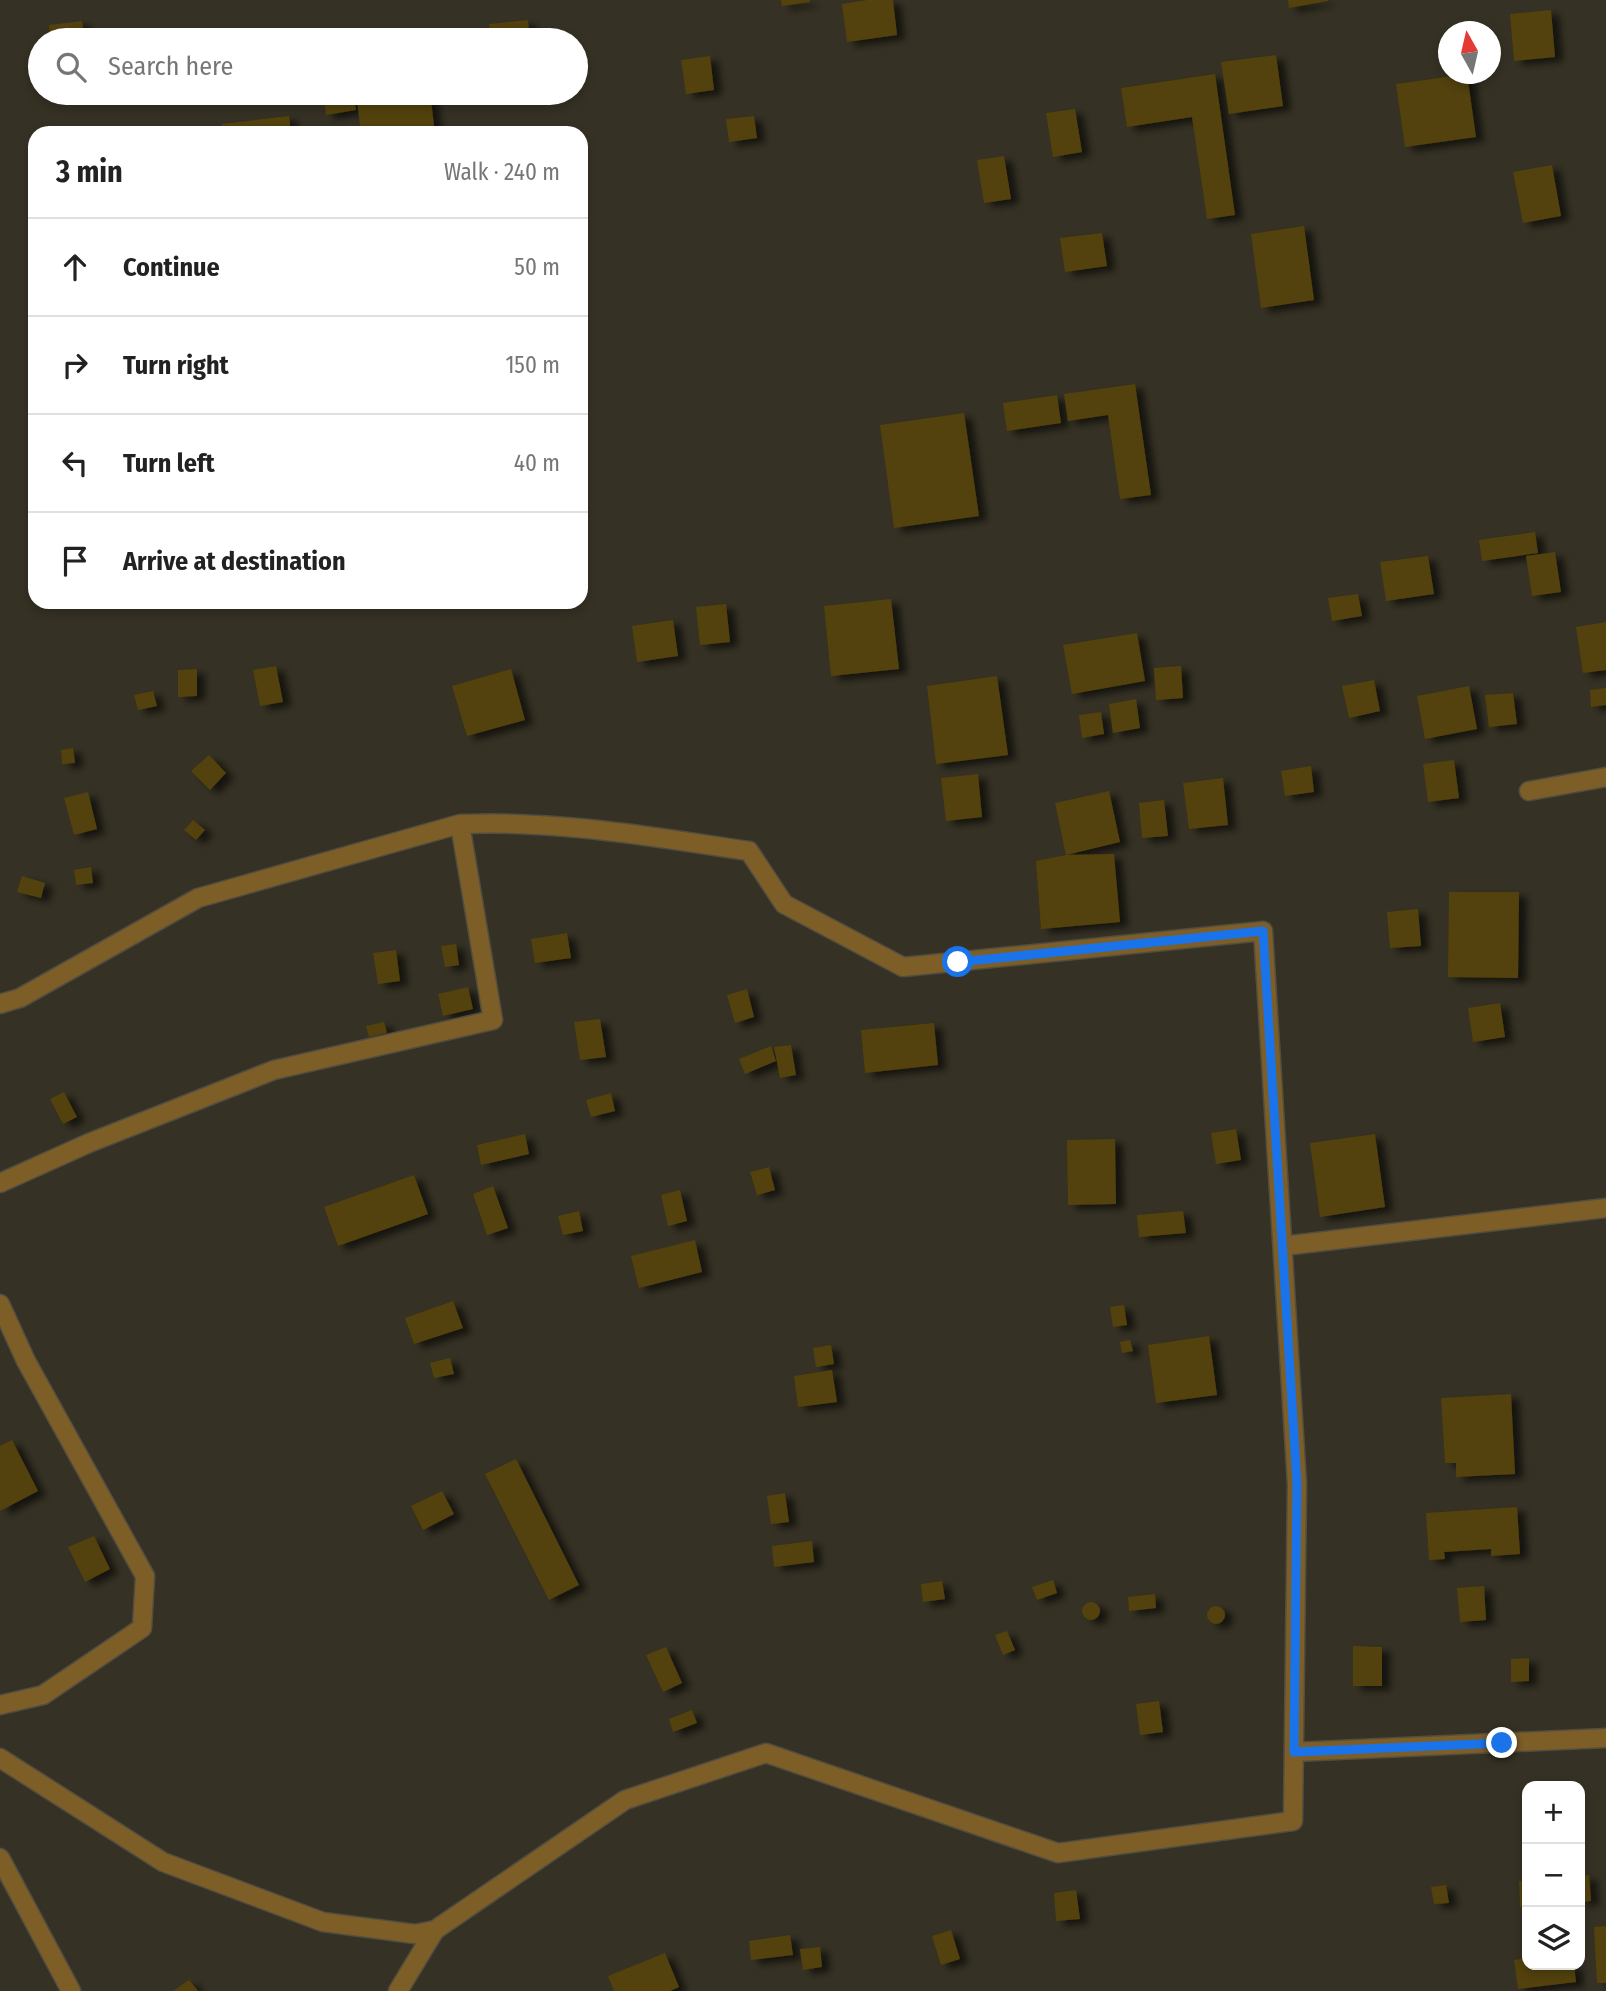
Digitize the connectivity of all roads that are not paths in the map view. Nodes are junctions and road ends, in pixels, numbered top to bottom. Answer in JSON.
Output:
{"nodes":[{"id":1,"x":1606,"y":777,"type":"edge"},
{"id":2,"x":1529,"y":791,"type":"dead end"},
{"id":3,"x":460,"y":824,"type":"junction"},
{"id":4,"x":0,"y":1004,"type":"edge"},
{"id":5,"x":0,"y":1183,"type":"edge"},
{"id":6,"x":1606,"y":1208,"type":"edge"},
{"id":7,"x":1283,"y":1246,"type":"junction"},
{"id":8,"x":0,"y":1304,"type":"edge"},
{"id":9,"x":0,"y":1705,"type":"edge"},
{"id":10,"x":1606,"y":1738,"type":"edge"},
{"id":11,"x":1294,"y":1752,"type":"junction"},
{"id":12,"x":0,"y":1758,"type":"edge"},
{"id":13,"x":0,"y":1857,"type":"edge"},
{"id":14,"x":435,"y":1930,"type":"junction"},
{"id":15,"x":71,"y":1991,"type":"edge"},
{"id":16,"x":398,"y":1991,"type":"edge"}],
"edges":[{"from":1,"to":2,"type":"street"},
{"from":3,"to":4,"type":"street"},
{"from":3,"to":5,"type":"street"},
{"from":3,"to":7,"type":"street"},
{"from":6,"to":7,"type":"street"},
{"from":7,"to":11,"type":"street"},
{"from":8,"to":9,"type":"street"},
{"from":10,"to":11,"type":"street"},
{"from":11,"to":14,"type":"street"},
{"from":12,"to":14,"type":"street"},
{"from":13,"to":15,"type":"street"},
{"from":14,"to":16,"type":"street"}]}
